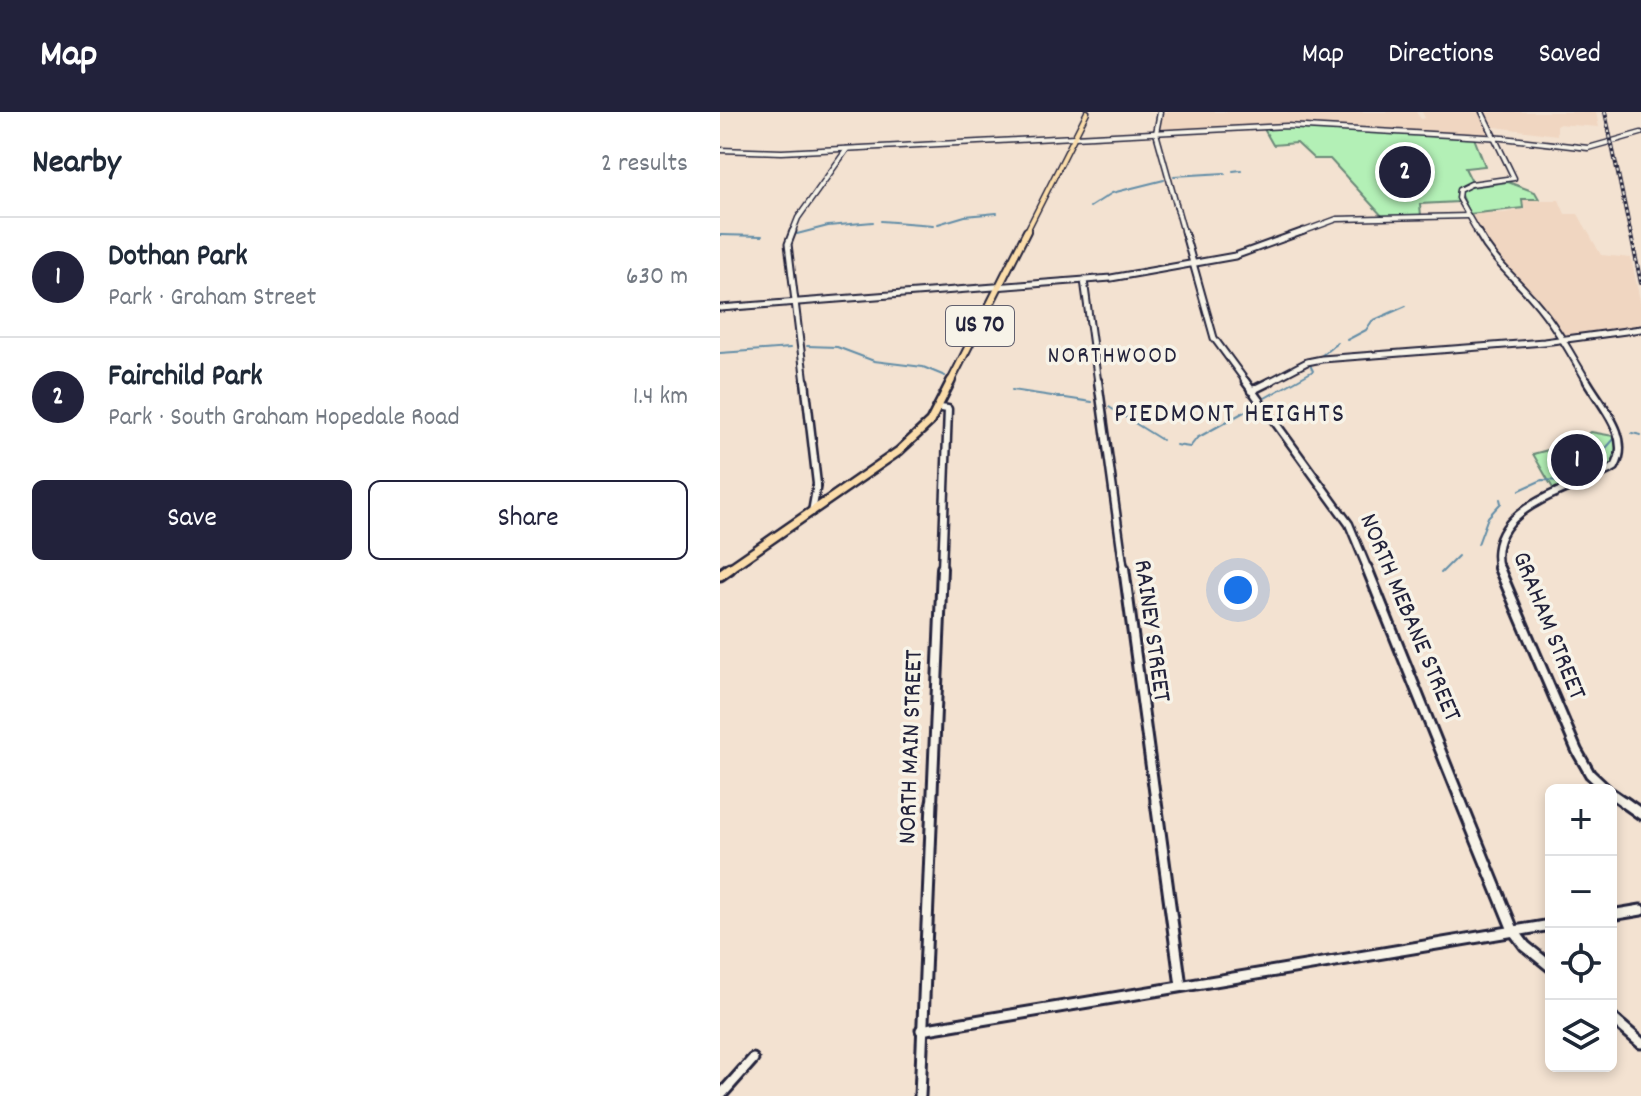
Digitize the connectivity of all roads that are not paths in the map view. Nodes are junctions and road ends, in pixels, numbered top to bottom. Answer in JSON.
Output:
{"nodes":[{"id":1,"x":1087,"y":112,"type":"edge"},
{"id":2,"x":1160,"y":112,"type":"edge"},
{"id":3,"x":1482,"y":112,"type":"edge"},
{"id":4,"x":1156,"y":133,"type":"junction"},
{"id":5,"x":1641,"y":133,"type":"edge"},
{"id":6,"x":1074,"y":137,"type":"junction"},
{"id":7,"x":1495,"y":138,"type":"junction"},
{"id":8,"x":847,"y":149,"type":"junction"},
{"id":9,"x":720,"y":150,"type":"edge"},
{"id":10,"x":1468,"y":216,"type":"junction"},
{"id":11,"x":1193,"y":264,"type":"junction"},
{"id":12,"x":1084,"y":280,"type":"junction"},
{"id":13,"x":999,"y":287,"type":"junction"},
{"id":14,"x":794,"y":302,"type":"junction"},
{"id":15,"x":720,"y":308,"type":"edge"},
{"id":16,"x":1641,"y":329,"type":"edge"},
{"id":17,"x":1562,"y":340,"type":"junction"},
{"id":18,"x":1251,"y":391,"type":"junction"},
{"id":19,"x":940,"y":408,"type":"junction"},
{"id":20,"x":817,"y":484,"type":"junction"},
{"id":21,"x":827,"y":501,"type":"junction"},
{"id":22,"x":812,"y":512,"type":"junction"},
{"id":23,"x":720,"y":575,"type":"edge"},
{"id":24,"x":1600,"y":784,"type":"edge"},
{"id":25,"x":1617,"y":798,"type":"edge"},
{"id":26,"x":1641,"y":814,"type":"edge"},
{"id":27,"x":1641,"y":910,"type":"edge"},
{"id":28,"x":1617,"y":914,"type":"edge"},
{"id":29,"x":1545,"y":926,"type":"edge"},
{"id":30,"x":1513,"y":930,"type":"junction"},
{"id":31,"x":1545,"y":962,"type":"edge"},
{"id":32,"x":1181,"y":986,"type":"junction"},
{"id":33,"x":1617,"y":1022,"type":"edge"},
{"id":34,"x":921,"y":1030,"type":"junction"},
{"id":35,"x":1641,"y":1043,"type":"edge"},
{"id":36,"x":753,"y":1059,"type":"dead end"},
{"id":37,"x":720,"y":1096,"type":"edge"},
{"id":38,"x":920,"y":1096,"type":"edge"}],
"edges":[{"from":1,"to":6,"type":"main road","number":"US 70"},
{"from":2,"to":4,"type":"street","name":"NORTH MEBANE STREET"},
{"from":3,"to":7,"type":"street"},
{"from":4,"to":6,"type":"street"},
{"from":4,"to":7,"type":"street"},
{"from":4,"to":11,"type":"street","name":"NORTH MEBANE STREET"},
{"from":5,"to":7,"type":"street"},
{"from":6,"to":8,"type":"street"},
{"from":6,"to":13,"type":"main road","number":"US 70"},
{"from":7,"to":10,"type":"street"},
{"from":8,"to":9,"type":"street"},
{"from":8,"to":14,"type":"street"},
{"from":10,"to":11,"type":"street"},
{"from":10,"to":17,"type":"street","name":"GRAHAM STREET"},
{"from":11,"to":12,"type":"street"},
{"from":11,"to":18,"type":"street","name":"NORTH MEBANE STREET"},
{"from":12,"to":13,"type":"street"},
{"from":12,"to":32,"type":"street","name":"RAINEY STREET"},
{"from":13,"to":14,"type":"street"},
{"from":13,"to":19,"type":"main road","number":"US 70"},
{"from":14,"to":15,"type":"street"},
{"from":14,"to":20,"type":"street"},
{"from":16,"to":17,"type":"street"},
{"from":17,"to":18,"type":"street"},
{"from":17,"to":24,"type":"street","name":"GRAHAM STREET"},
{"from":18,"to":30,"type":"street","name":"NORTH MEBANE STREET"},
{"from":19,"to":21,"type":"main road","number":"US 70"},
{"from":19,"to":34,"type":"street","name":"NORTH MAIN STREET"},
{"from":20,"to":21,"type":"street"},
{"from":20,"to":22,"type":"street"},
{"from":21,"to":22,"type":"main road","number":"US 70"},
{"from":22,"to":23,"type":"main road","number":"US 70"},
{"from":25,"to":26,"type":"street"},
{"from":27,"to":28,"type":"street"},
{"from":29,"to":30,"type":"street"},
{"from":30,"to":31,"type":"street","name":"NORTH MEBANE STREET"},
{"from":30,"to":32,"type":"street"},
{"from":32,"to":34,"type":"street"},
{"from":33,"to":35,"type":"street"},
{"from":34,"to":38,"type":"street","name":"NORTH MAIN STREET"},
{"from":36,"to":37,"type":"street"}]}
